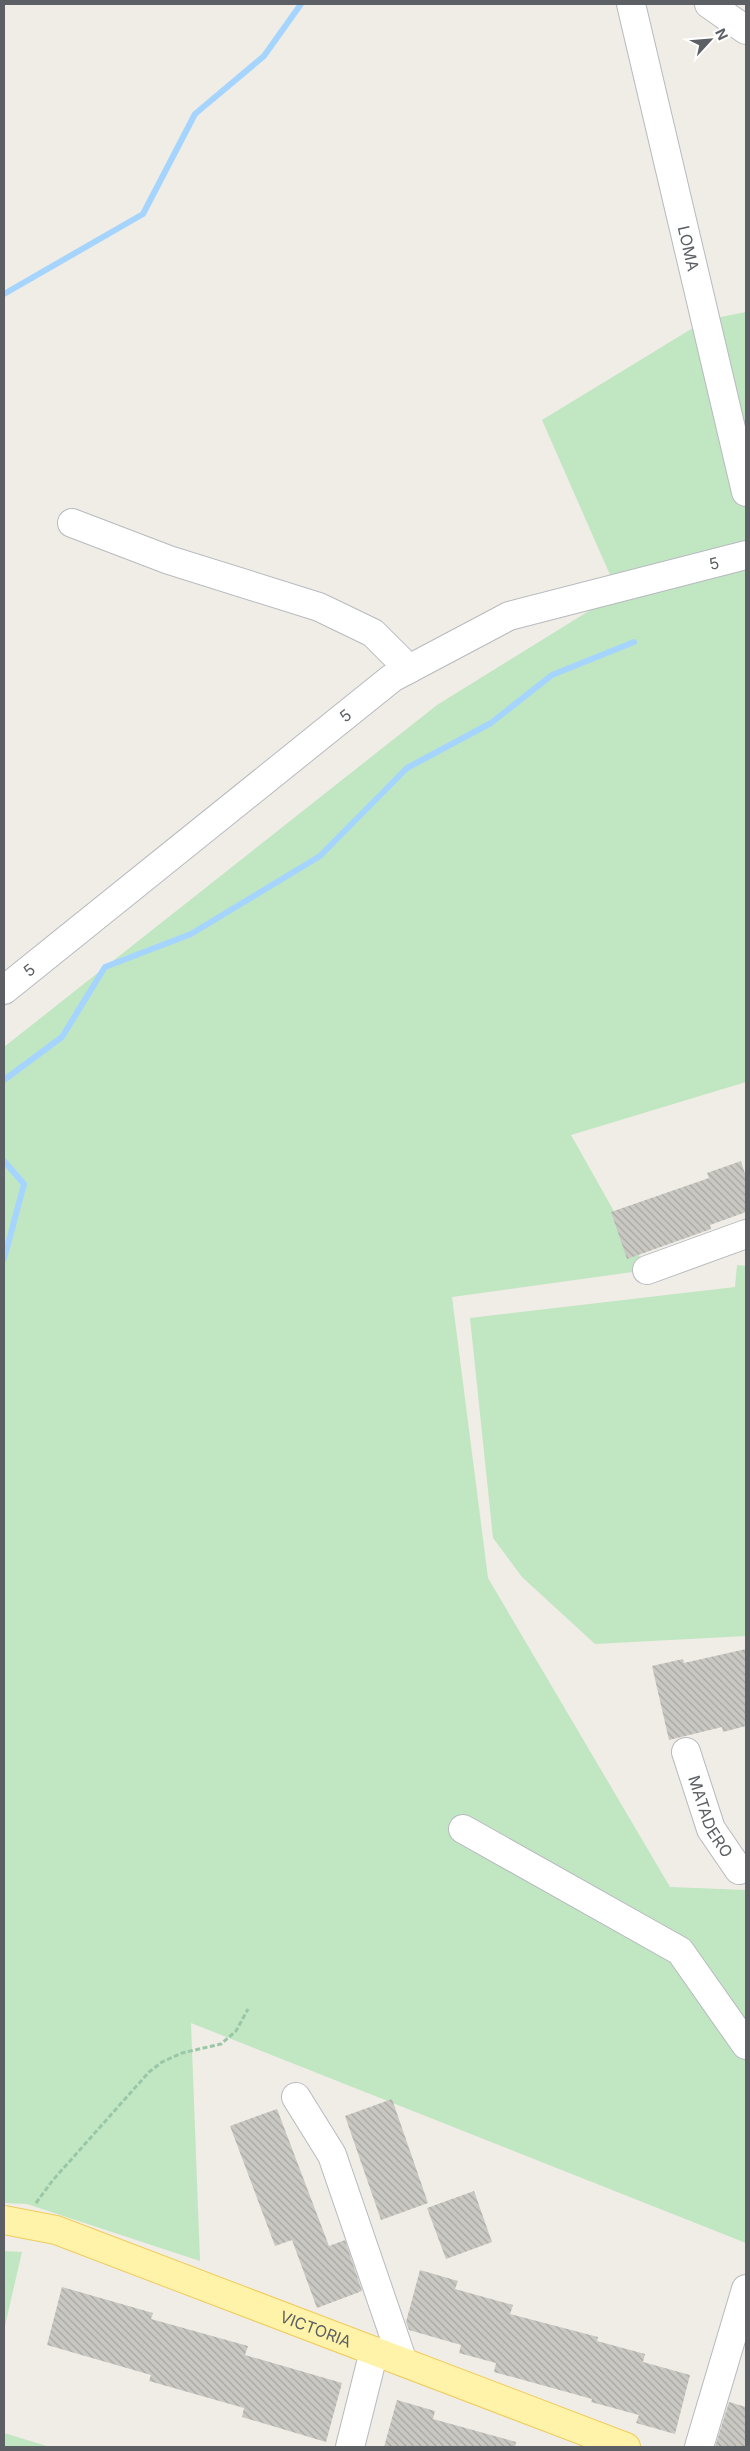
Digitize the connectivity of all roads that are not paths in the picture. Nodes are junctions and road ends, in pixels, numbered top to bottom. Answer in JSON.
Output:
{"nodes":[{"id":1,"x":631,"y":4,"type":"edge"},
{"id":2,"x":709,"y":4,"type":"edge"},
{"id":3,"x":746,"y":30,"type":"edge"},
{"id":4,"x":746,"y":492,"type":"edge"},
{"id":5,"x":72,"y":523,"type":"dead end"},
{"id":6,"x":746,"y":554,"type":"edge"},
{"id":7,"x":409,"y":669,"type":"junction"},
{"id":8,"x":4,"y":990,"type":"edge"},
{"id":9,"x":746,"y":1234,"type":"edge"},
{"id":10,"x":647,"y":1270,"type":"dead end"},
{"id":11,"x":686,"y":1752,"type":"dead end"},
{"id":12,"x":463,"y":1829,"type":"dead end"},
{"id":13,"x":743,"y":1869,"type":"edge"},
{"id":14,"x":746,"y":2045,"type":"edge"},
{"id":15,"x":296,"y":2097,"type":"dead end"},
{"id":16,"x":13,"y":2222,"type":"edge"},
{"id":17,"x":746,"y":2289,"type":"edge"},
{"id":18,"x":374,"y":2350,"type":"junction"},
{"id":19,"x":403,"y":2362,"type":"junction"},
{"id":20,"x":350,"y":2447,"type":"edge"},
{"id":21,"x":626,"y":2447,"type":"edge"},
{"id":22,"x":699,"y":2447,"type":"edge"}],
"edges":[{"from":1,"to":4,"type":"street","name":"LOMA"},
{"from":2,"to":3,"type":"street"},
{"from":5,"to":7,"type":"street"},
{"from":6,"to":7,"type":"street","name":"5"},
{"from":7,"to":8,"type":"street","name":"5"},
{"from":9,"to":10,"type":"street"},
{"from":11,"to":13,"type":"street","name":"MATADERO"},
{"from":12,"to":14,"type":"street"},
{"from":15,"to":19,"type":"street"},
{"from":16,"to":18,"type":"main road","name":"VICTORIA"},
{"from":17,"to":22,"type":"street"},
{"from":18,"to":19,"type":"main road","name":"VICTORIA"},
{"from":18,"to":20,"type":"street"},
{"from":19,"to":21,"type":"main road","name":"VICTORIA"}]}
